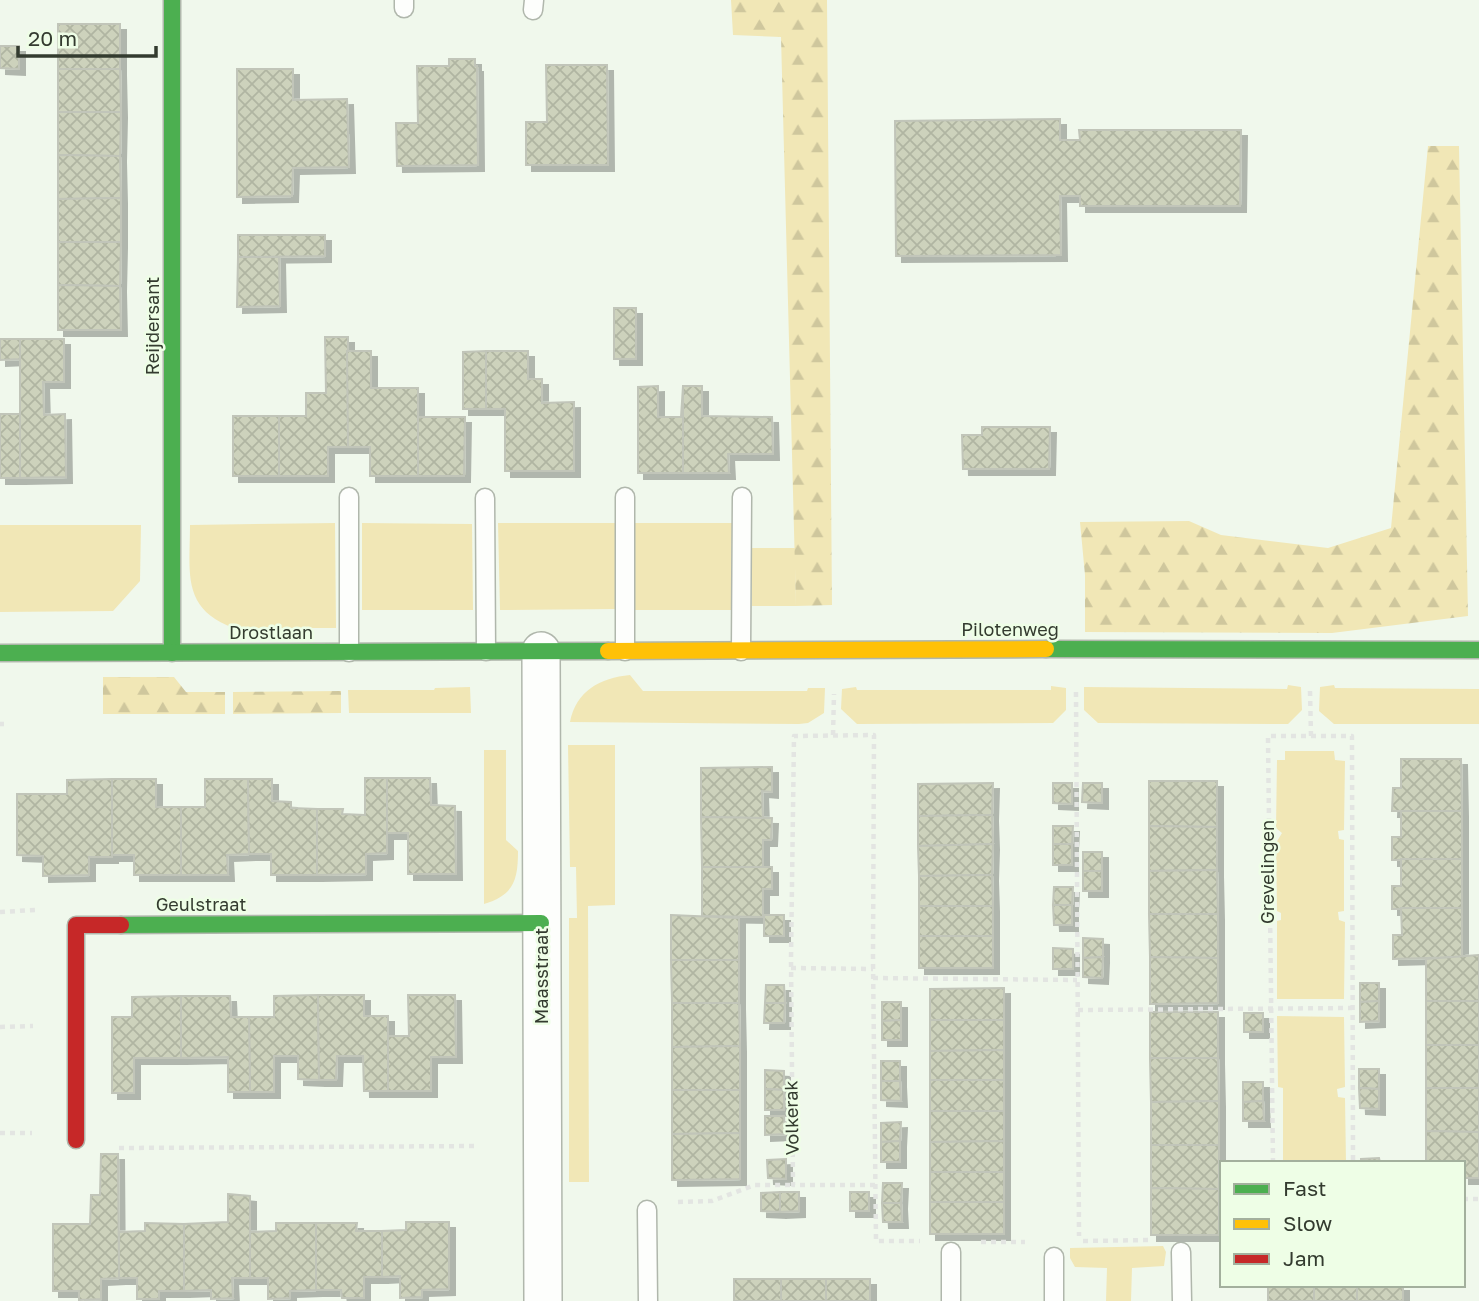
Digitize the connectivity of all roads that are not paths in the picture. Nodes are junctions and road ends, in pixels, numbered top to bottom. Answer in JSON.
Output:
{"nodes":[{"id":1,"x":172,"y":0,"type":"edge"},
{"id":2,"x":625,"y":497,"type":"dead end"},
{"id":3,"x":742,"y":497,"type":"dead end"},
{"id":4,"x":349,"y":498,"type":"dead end"},
{"id":5,"x":485,"y":498,"type":"dead end"},
{"id":6,"x":741,"y":650,"type":"junction"},
{"id":7,"x":1479,"y":650,"type":"edge"},
{"id":8,"x":486,"y":651,"type":"junction"},
{"id":9,"x":541,"y":651,"type":"junction"},
{"id":10,"x":625,"y":651,"type":"junction"},
{"id":11,"x":349,"y":652,"type":"junction"},
{"id":12,"x":0,"y":653,"type":"edge"},
{"id":13,"x":172,"y":653,"type":"junction"},
{"id":14,"x":541,"y":923,"type":"junction"},
{"id":15,"x":76,"y":1140,"type":"dead end"},
{"id":16,"x":647,"y":1210,"type":"dead end"},
{"id":17,"x":951,"y":1251,"type":"dead end"},
{"id":18,"x":1181,"y":1252,"type":"dead end"},
{"id":19,"x":1054,"y":1257,"type":"dead end"},
{"id":20,"x":542,"y":1301,"type":"edge"},
{"id":21,"x":648,"y":1301,"type":"edge"},
{"id":22,"x":951,"y":1301,"type":"edge"},
{"id":23,"x":1054,"y":1301,"type":"edge"},
{"id":24,"x":1182,"y":1301,"type":"edge"}],
"edges":[{"from":1,"to":13,"type":"street","name":"Reijdersant"},
{"from":2,"to":10,"type":"lane"},
{"from":3,"to":6,"type":"lane"},
{"from":4,"to":11,"type":"lane"},
{"from":5,"to":8,"type":"lane"},
{"from":6,"to":7,"type":"street","name":"Pilotenweg"},
{"from":6,"to":10,"type":"street","name":"Pilotenweg"},
{"from":8,"to":9,"type":"street","name":"Drostlaan"},
{"from":8,"to":11,"type":"street","name":"Drostlaan"},
{"from":9,"to":10,"type":"street","name":"Pilotenweg"},
{"from":9,"to":14,"type":"street","name":"Maasstraat"},
{"from":11,"to":13,"type":"street","name":"Drostlaan"},
{"from":12,"to":13,"type":"street","name":"Drostlaan"},
{"from":14,"to":15,"type":"street","name":"Geulstraat"},
{"from":14,"to":20,"type":"street","name":"Maasstraat"},
{"from":16,"to":21,"type":"lane"},
{"from":17,"to":22,"type":"lane"},
{"from":18,"to":24,"type":"lane"},
{"from":19,"to":23,"type":"lane"}]}
